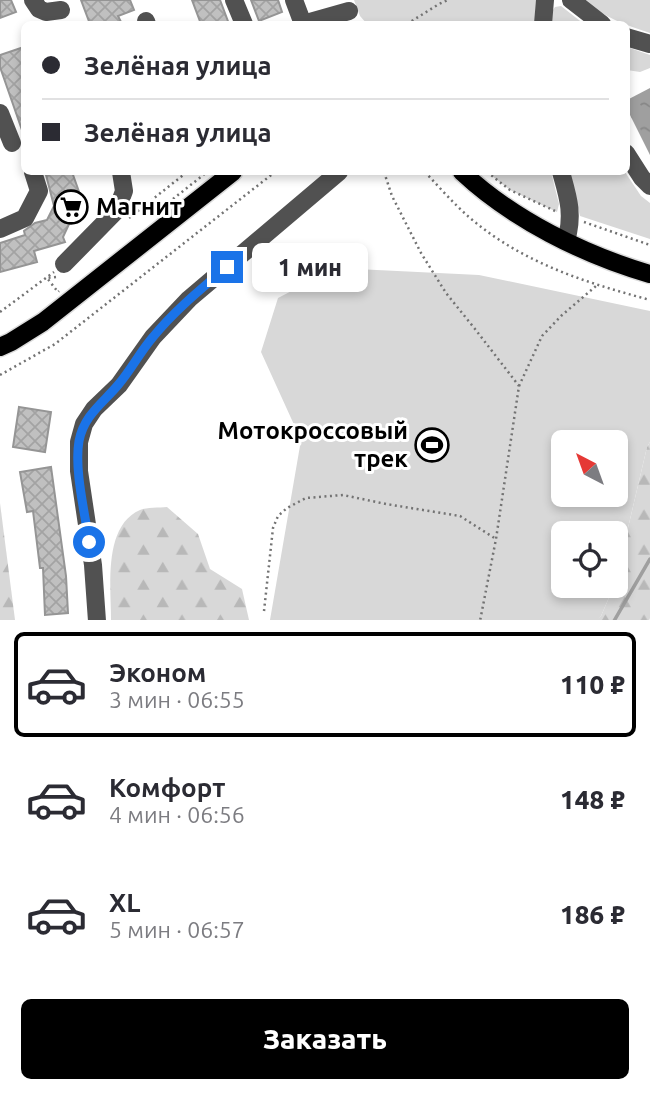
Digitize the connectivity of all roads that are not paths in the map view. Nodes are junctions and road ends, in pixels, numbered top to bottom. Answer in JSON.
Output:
{"nodes":[{"id":1,"x":33,"y":0,"type":"edge"},
{"id":2,"x":234,"y":0,"type":"edge"},
{"id":3,"x":294,"y":0,"type":"edge"},
{"id":4,"x":545,"y":0,"type":"edge"},
{"id":5,"x":572,"y":0,"type":"edge"},
{"id":6,"x":62,"y":11,"type":"edge"},
{"id":7,"x":350,"y":12,"type":"edge"},
{"id":8,"x":243,"y":21,"type":"edge"},
{"id":9,"x":302,"y":21,"type":"edge"},
{"id":10,"x":315,"y":21,"type":"edge"},
{"id":11,"x":543,"y":21,"type":"edge"},
{"id":12,"x":598,"y":21,"type":"edge"},
{"id":13,"x":630,"y":38,"type":"edge"},
{"id":14,"x":650,"y":44,"type":"edge"},
{"id":15,"x":0,"y":113,"type":"edge"},
{"id":16,"x":12,"y":142,"type":"edge"},
{"id":17,"x":630,"y":159,"type":"edge"},
{"id":18,"x":34,"y":175,"type":"edge"},
{"id":19,"x":121,"y":175,"type":"edge"},
{"id":20,"x":229,"y":175,"type":"edge"},
{"id":21,"x":335,"y":175,"type":"edge"},
{"id":22,"x":466,"y":175,"type":"edge"},
{"id":23,"x":562,"y":175,"type":"edge"},
{"id":24,"x":650,"y":186,"type":"edge"},
{"id":25,"x":0,"y":229,"type":"edge"},
{"id":26,"x":566,"y":241,"type":"junction"},
{"id":27,"x":64,"y":264,"type":"road end"},
{"id":28,"x":648,"y":273,"type":"edge"},
{"id":29,"x":0,"y":346,"type":"edge"},
{"id":30,"x":97,"y":620,"type":"edge"}],
"edges":[{"from":1,"to":6,"type":"street"},
{"from":2,"to":8,"type":"street"},
{"from":3,"to":9,"type":"street"},
{"from":4,"to":11,"type":"street"},
{"from":5,"to":12,"type":"street"},
{"from":7,"to":10,"type":"street"},
{"from":13,"to":14,"type":"street"},
{"from":15,"to":16,"type":"street"},
{"from":17,"to":24,"type":"street"},
{"from":18,"to":25,"type":"street"},
{"from":19,"to":27,"type":"street"},
{"from":20,"to":29,"type":"main road"},
{"from":21,"to":30,"type":"street"},
{"from":22,"to":26,"type":"main road"},
{"from":23,"to":26,"type":"street"},
{"from":26,"to":28,"type":"main road"}]}
